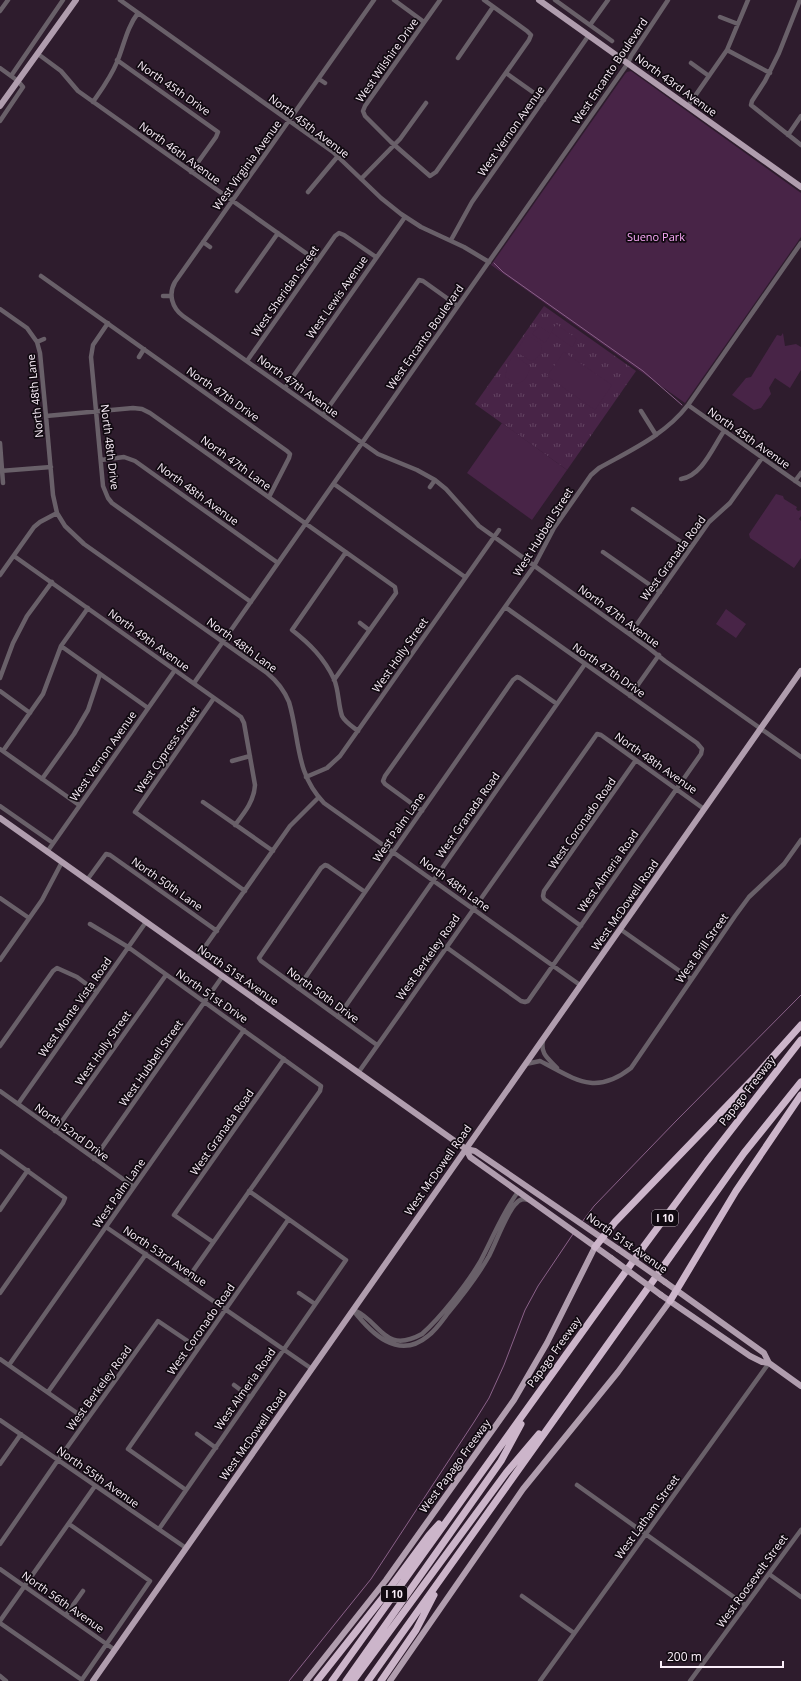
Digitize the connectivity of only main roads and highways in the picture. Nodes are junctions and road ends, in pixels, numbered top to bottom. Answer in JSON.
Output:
{"nodes":[{"id":1,"x":76,"y":0,"type":"edge"},
{"id":2,"x":539,"y":0,"type":"edge"},
{"id":3,"x":0,"y":106,"type":"edge"},
{"id":4,"x":801,"y":187,"type":"edge"},
{"id":5,"x":801,"y":671,"type":"edge"},
{"id":6,"x":0,"y":818,"type":"edge"},
{"id":7,"x":801,"y":1026,"type":"edge"},
{"id":8,"x":801,"y":1040,"type":"edge"},
{"id":9,"x":801,"y":1082,"type":"edge"},
{"id":10,"x":801,"y":1096,"type":"edge"},
{"id":11,"x":466,"y":1149,"type":"junction"},
{"id":12,"x":518,"y":1192,"type":"junction"},
{"id":13,"x":565,"y":1213,"type":"junction"},
{"id":14,"x":601,"y":1238,"type":"junction"},
{"id":15,"x":595,"y":1247,"type":"junction"},
{"id":16,"x":677,"y":1291,"type":"junction"},
{"id":17,"x":670,"y":1301,"type":"junction"},
{"id":18,"x":769,"y":1363,"type":"junction"},
{"id":19,"x":801,"y":1386,"type":"edge"},
{"id":20,"x":534,"y":1399,"type":"junction"},
{"id":21,"x":568,"y":1401,"type":"junction"},
{"id":22,"x":456,"y":1506,"type":"junction"},
{"id":23,"x":446,"y":1572,"type":"junction"},
{"id":24,"x":93,"y":1681,"type":"edge"},
{"id":25,"x":306,"y":1681,"type":"edge"},
{"id":26,"x":317,"y":1681,"type":"edge"},
{"id":27,"x":332,"y":1681,"type":"edge"},
{"id":28,"x":346,"y":1681,"type":"edge"},
{"id":29,"x":353,"y":1681,"type":"edge"},
{"id":30,"x":368,"y":1681,"type":"edge"},
{"id":31,"x":381,"y":1681,"type":"edge"},
{"id":32,"x":390,"y":1681,"type":"edge"}],
"edges":[{"from":1,"to":3,"type":"main road"},
{"from":2,"to":4,"type":"main road","name":"North 43rd Avenue"},
{"from":5,"to":11,"type":"main road","name":"West McDowell Road"},
{"from":6,"to":11,"type":"main road","name":"North 51st Avenue"},
{"from":7,"to":14,"type":"highway"},
{"from":8,"to":20,"type":"highway","name":"Papago Freeway","number":"I 10"},
{"from":9,"to":21,"type":"highway","number":"I 10"},
{"from":10,"to":16,"type":"highway"},
{"from":11,"to":12,"type":"main road","name":"North 51st Avenue"},
{"from":11,"to":13,"type":"main road","name":"North 51st Avenue"},
{"from":11,"to":24,"type":"main road","name":"West McDowell Road"},
{"from":12,"to":13,"type":"main road"},
{"from":12,"to":15,"type":"main road","name":"North 51st Avenue"},
{"from":13,"to":14,"type":"main road","name":"North 51st Avenue"},
{"from":14,"to":15,"type":"highway"},
{"from":14,"to":16,"type":"main road","name":"North 51st Avenue","bridge":true},
{"from":15,"to":17,"type":"main road","name":"North 51st Avenue","bridge":true},
{"from":15,"to":25,"type":"main road","name":"West Papago Freeway"},
{"from":16,"to":17,"type":"highway"},
{"from":16,"to":18,"type":"main road","name":"North 51st Avenue"},
{"from":17,"to":18,"type":"main road","name":"North 51st Avenue"},
{"from":17,"to":32,"type":"main road"},
{"from":18,"to":19,"type":"main road","name":"North 51st Avenue"},
{"from":20,"to":22,"type":"highway","name":"Papago Freeway","number":"I 10"},
{"from":20,"to":28,"type":"highway"},
{"from":21,"to":23,"type":"highway","number":"I 10"},
{"from":21,"to":29,"type":"highway"},
{"from":22,"to":26,"type":"highway"},
{"from":22,"to":27,"type":"highway","name":"Papago Freeway","number":"I 10"},
{"from":23,"to":30,"type":"highway","number":"I 10"},
{"from":23,"to":31,"type":"highway"}]}
